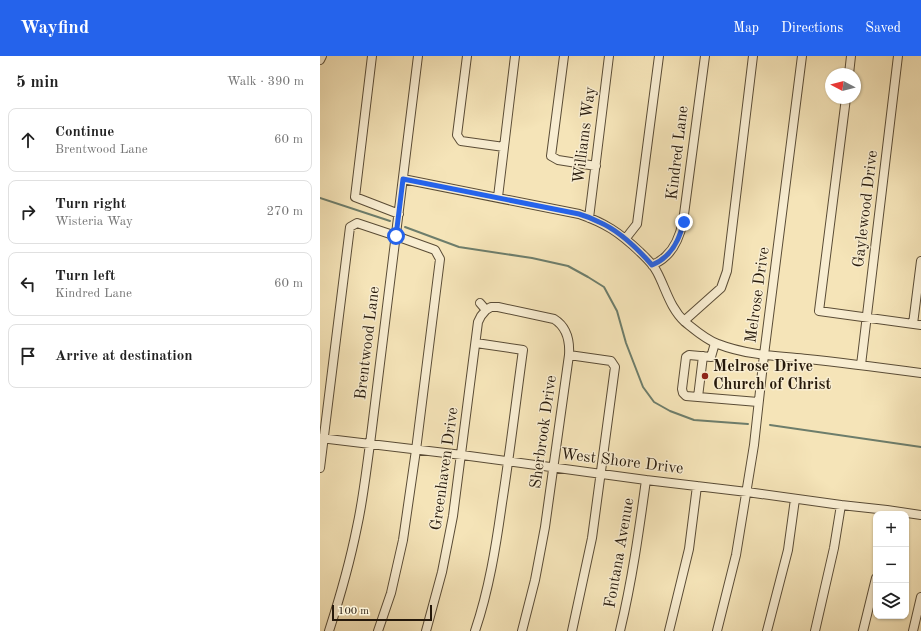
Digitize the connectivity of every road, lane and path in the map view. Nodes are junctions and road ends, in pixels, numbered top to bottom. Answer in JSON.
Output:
{"nodes":[{"id":1,"x":322,"y":56,"type":"edge"},
{"id":2,"x":372,"y":56,"type":"edge"},
{"id":3,"x":418,"y":56,"type":"edge"},
{"id":4,"x":467,"y":56,"type":"edge"},
{"id":5,"x":515,"y":56,"type":"edge"},
{"id":6,"x":564,"y":56,"type":"edge"},
{"id":7,"x":609,"y":56,"type":"edge"},
{"id":8,"x":659,"y":56,"type":"edge"},
{"id":9,"x":705,"y":56,"type":"edge"},
{"id":10,"x":754,"y":56,"type":"edge"},
{"id":11,"x":802,"y":56,"type":"edge"},
{"id":12,"x":851,"y":56,"type":"edge"},
{"id":13,"x":898,"y":56,"type":"edge"},
{"id":14,"x":320,"y":60,"type":"edge"},
{"id":15,"x":850,"y":68,"type":"edge"},
{"id":16,"x":845,"y":104,"type":"edge"},
{"id":17,"x":504,"y":147,"type":"junction"},
{"id":18,"x":596,"y":166,"type":"junction"},
{"id":19,"x":403,"y":179,"type":"junction"},
{"id":20,"x":498,"y":197,"type":"junction"},
{"id":21,"x":399,"y":214,"type":"junction"},
{"id":22,"x":589,"y":218,"type":"junction"},
{"id":23,"x":396,"y":236,"type":"junction"},
{"id":24,"x":626,"y":238,"type":"junction"},
{"id":25,"x":921,"y":261,"type":"edge"},
{"id":26,"x":652,"y":265,"type":"junction"},
{"id":27,"x":480,"y":303,"type":"dead end"},
{"id":28,"x":486,"y":310,"type":"junction"},
{"id":29,"x":866,"y":318,"type":"junction"},
{"id":30,"x":684,"y":321,"type":"junction"},
{"id":31,"x":917,"y":325,"type":"edge"},
{"id":32,"x":476,"y":343,"type":"junction"},
{"id":33,"x":715,"y":343,"type":"junction"},
{"id":34,"x":569,"y":355,"type":"junction"},
{"id":35,"x":764,"y":355,"type":"junction"},
{"id":36,"x":703,"y":356,"type":"junction"},
{"id":37,"x":861,"y":365,"type":"junction"},
{"id":38,"x":921,"y":373,"type":"edge"},
{"id":39,"x":698,"y":397,"type":"junction"},
{"id":40,"x":758,"y":402,"type":"junction"},
{"id":41,"x":322,"y":438,"type":"edge"},
{"id":42,"x":370,"y":444,"type":"junction"},
{"id":43,"x":416,"y":450,"type":"junction"},
{"id":44,"x":462,"y":455,"type":"junction"},
{"id":45,"x":508,"y":462,"type":"junction"},
{"id":46,"x":554,"y":467,"type":"junction"},
{"id":47,"x":320,"y":468,"type":"edge"},
{"id":48,"x":601,"y":474,"type":"junction"},
{"id":49,"x":646,"y":480,"type":"junction"},
{"id":50,"x":697,"y":486,"type":"junction"},
{"id":51,"x":746,"y":492,"type":"junction"},
{"id":52,"x":795,"y":499,"type":"junction"},
{"id":53,"x":841,"y":505,"type":"junction"},
{"id":54,"x":880,"y":511,"type":"edge"},
{"id":55,"x":909,"y":514,"type":"edge"},
{"id":56,"x":921,"y":515,"type":"edge"},
{"id":57,"x":875,"y":583,"type":"edge"},
{"id":58,"x":921,"y":596,"type":"edge"},
{"id":59,"x":328,"y":631,"type":"edge"},
{"id":60,"x":378,"y":631,"type":"edge"},
{"id":61,"x":426,"y":631,"type":"edge"},
{"id":62,"x":476,"y":631,"type":"edge"},
{"id":63,"x":522,"y":631,"type":"edge"},
{"id":64,"x":572,"y":631,"type":"edge"},
{"id":65,"x":620,"y":631,"type":"edge"},
{"id":66,"x":669,"y":631,"type":"edge"},
{"id":67,"x":717,"y":631,"type":"edge"},
{"id":68,"x":767,"y":631,"type":"edge"},
{"id":69,"x":815,"y":631,"type":"edge"},
{"id":70,"x":863,"y":631,"type":"edge"},
{"id":71,"x":912,"y":631,"type":"edge"}],
"edges":[{"from":1,"to":14,"type":"street"},
{"from":2,"to":21,"type":"street"},
{"from":3,"to":19,"type":"street","name":"Brentwood Lane"},
{"from":4,"to":17,"type":"street"},
{"from":5,"to":17,"type":"street"},
{"from":6,"to":18,"type":"street"},
{"from":7,"to":18,"type":"street","name":"Williams Way"},
{"from":8,"to":24,"type":"street"},
{"from":9,"to":26,"type":"street","name":"Kindred Lane"},
{"from":10,"to":30,"type":"street"},
{"from":11,"to":35,"type":"street","name":"Melrose Drive"},
{"from":12,"to":15,"type":"street"},
{"from":13,"to":29,"type":"street","name":"Gaylewood Drive"},
{"from":16,"to":29,"type":"street"},
{"from":17,"to":20,"type":"street"},
{"from":18,"to":22,"type":"street","name":"Williams Way"},
{"from":19,"to":20,"type":"street"},
{"from":19,"to":21,"type":"street","name":"Brentwood Lane"},
{"from":20,"to":22,"type":"street"},
{"from":21,"to":23,"type":"street","name":"Brentwood Lane"},
{"from":22,"to":24,"type":"street"},
{"from":23,"to":41,"type":"street"},
{"from":23,"to":42,"type":"street","name":"Brentwood Lane"},
{"from":23,"to":43,"type":"street"},
{"from":24,"to":26,"type":"street"},
{"from":25,"to":31,"type":"street"},
{"from":26,"to":30,"type":"street"},
{"from":27,"to":28,"type":"street"},
{"from":28,"to":32,"type":"street","name":"Greenhaven Drive"},
{"from":28,"to":34,"type":"street","name":"Sherbrook Drive"},
{"from":29,"to":31,"type":"street"},
{"from":29,"to":37,"type":"street","name":"Gaylewood Drive"},
{"from":30,"to":33,"type":"street"},
{"from":32,"to":44,"type":"street","name":"Greenhaven Drive"},
{"from":32,"to":45,"type":"street"},
{"from":33,"to":35,"type":"street"},
{"from":33,"to":36,"type":"street"},
{"from":34,"to":46,"type":"street","name":"Sherbrook Drive"},
{"from":34,"to":48,"type":"street"},
{"from":35,"to":37,"type":"street"},
{"from":35,"to":40,"type":"street","name":"Melrose Drive"},
{"from":36,"to":39,"type":"street"},
{"from":36,"to":39,"type":"street"},
{"from":37,"to":38,"type":"street"},
{"from":39,"to":40,"type":"street"},
{"from":40,"to":51,"type":"street","name":"Melrose Drive"},
{"from":41,"to":42,"type":"street","name":"West Shore Drive"},
{"from":41,"to":47,"type":"street"},
{"from":42,"to":43,"type":"street","name":"West Shore Drive"},
{"from":42,"to":59,"type":"street","name":"Brentwood Lane"},
{"from":43,"to":44,"type":"street","name":"West Shore Drive"},
{"from":43,"to":60,"type":"street"},
{"from":44,"to":45,"type":"street","name":"West Shore Drive"},
{"from":44,"to":61,"type":"street","name":"Greenhaven Drive"},
{"from":45,"to":46,"type":"street","name":"West Shore Drive"},
{"from":45,"to":62,"type":"street"},
{"from":46,"to":48,"type":"street","name":"West Shore Drive"},
{"from":46,"to":63,"type":"street","name":"Sherbrook Drive"},
{"from":48,"to":49,"type":"street","name":"West Shore Drive"},
{"from":48,"to":64,"type":"street"},
{"from":49,"to":50,"type":"street","name":"West Shore Drive"},
{"from":49,"to":65,"type":"street","name":"Fontana Avenue"},
{"from":50,"to":51,"type":"street","name":"West Shore Drive"},
{"from":50,"to":66,"type":"street"},
{"from":51,"to":52,"type":"street","name":"West Shore Drive"},
{"from":51,"to":67,"type":"street","name":"Melrose Drive"},
{"from":52,"to":53,"type":"street","name":"West Shore Drive"},
{"from":52,"to":68,"type":"street"},
{"from":53,"to":54,"type":"street","name":"West Shore Drive"},
{"from":53,"to":69,"type":"street"},
{"from":55,"to":56,"type":"street","name":"West Shore Drive"},
{"from":57,"to":70,"type":"street"},
{"from":58,"to":71,"type":"street"}]}
